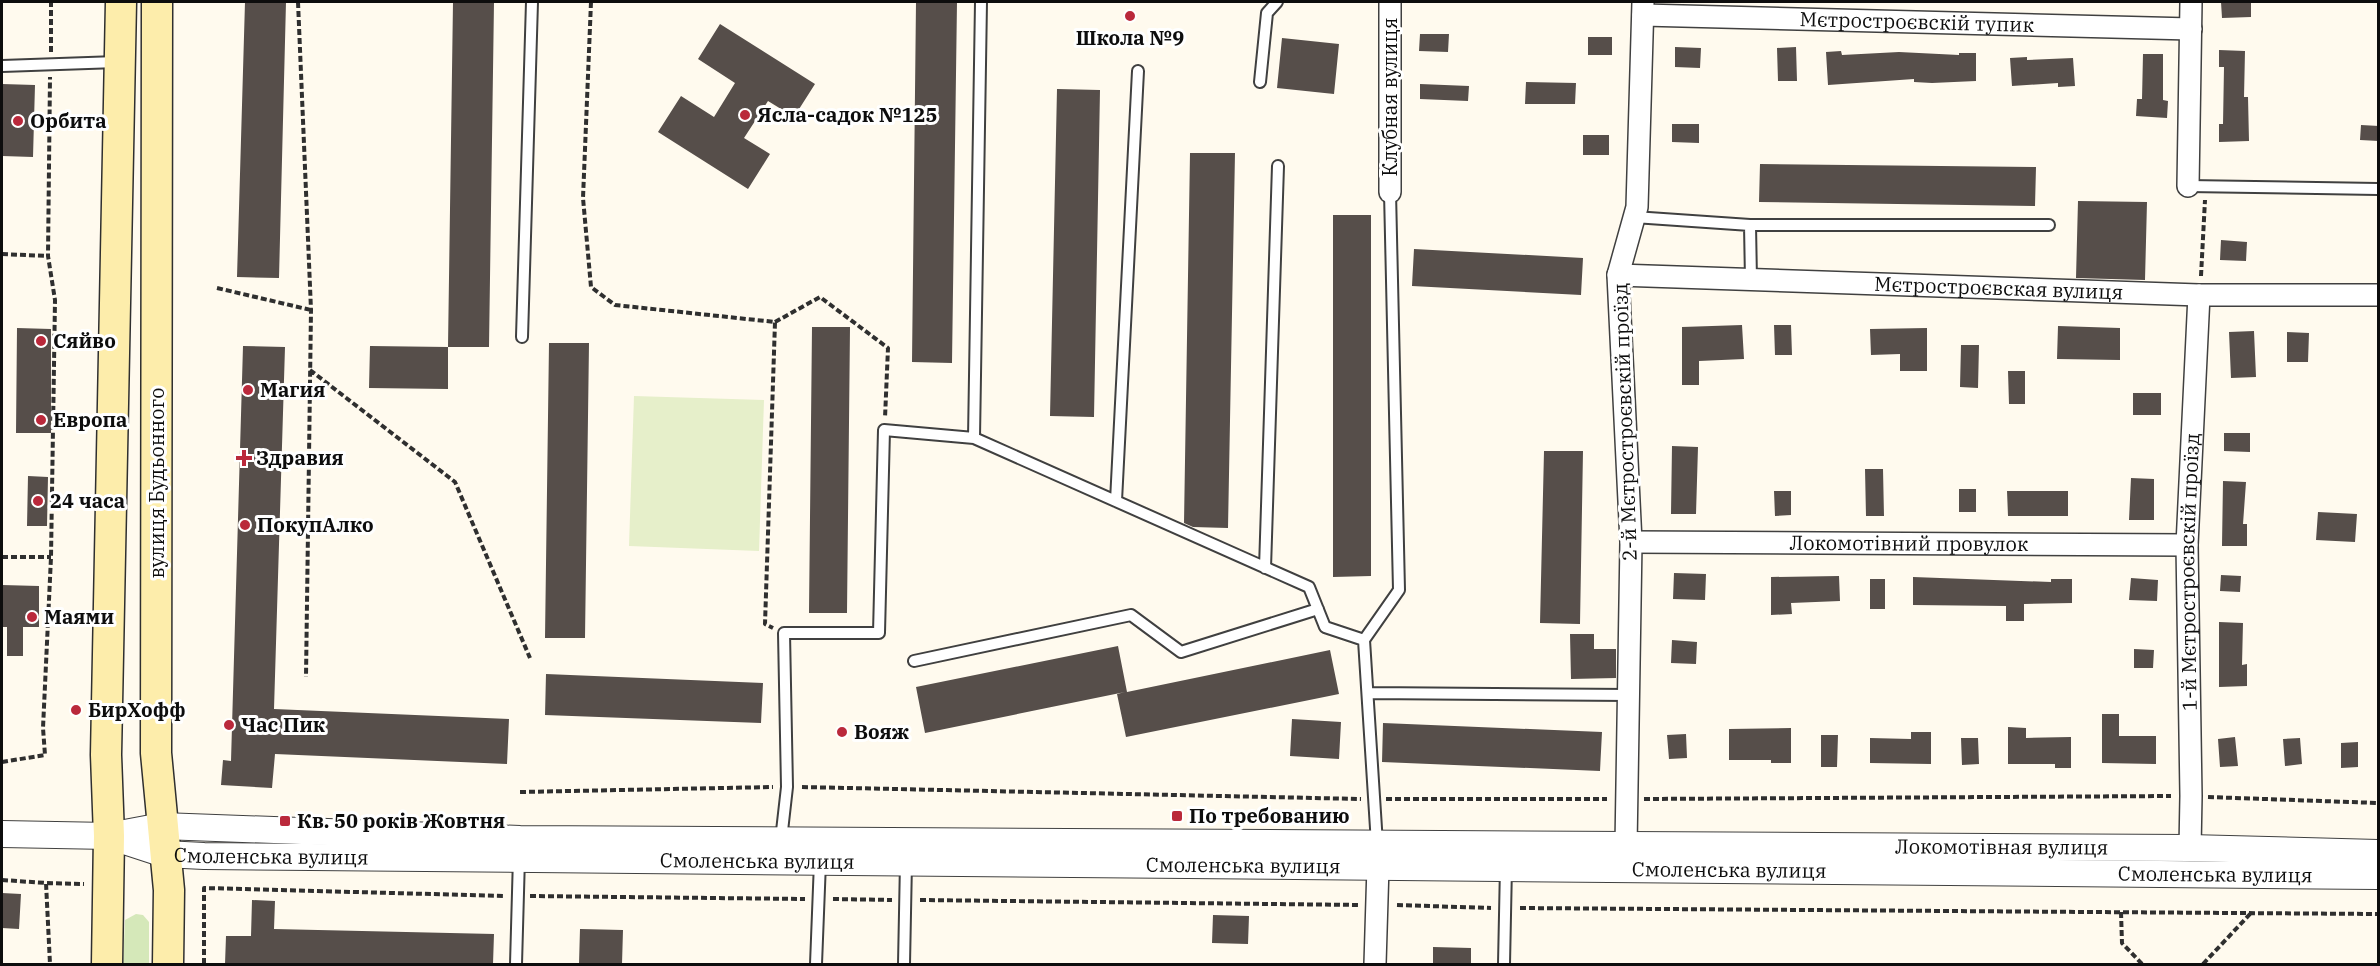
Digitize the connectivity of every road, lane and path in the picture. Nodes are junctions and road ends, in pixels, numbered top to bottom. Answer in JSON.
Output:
{"nodes":[{"id":1,"x":51,"y":2,"type":"edge"},
{"id":2,"x":121,"y":2,"type":"edge"},
{"id":3,"x":157,"y":2,"type":"edge"},
{"id":4,"x":298,"y":2,"type":"edge"},
{"id":5,"x":532,"y":2,"type":"edge"},
{"id":6,"x":591,"y":2,"type":"edge"},
{"id":7,"x":981,"y":2,"type":"edge"},
{"id":8,"x":1277,"y":2,"type":"edge"},
{"id":9,"x":1390,"y":2,"type":"edge"},
{"id":10,"x":2191,"y":2,"type":"edge"},
{"id":11,"x":1643,"y":8,"type":"edge"},
{"id":12,"x":2191,"y":29,"type":"junction"},
{"id":13,"x":120,"y":62,"type":"junction"},
{"id":14,"x":50,"y":64,"type":"junction"},
{"id":15,"x":2,"y":66,"type":"edge"},
{"id":16,"x":1138,"y":71,"type":"dead end"},
{"id":17,"x":1260,"y":82,"type":"dead end"},
{"id":18,"x":1278,"y":166,"type":"dead end"},
{"id":19,"x":2197,"y":186,"type":"junction"},
{"id":20,"x":2379,"y":189,"type":"edge"},
{"id":21,"x":1390,"y":192,"type":"joint"},
{"id":22,"x":1634,"y":217,"type":"junction"},
{"id":23,"x":1750,"y":225,"type":"junction"},
{"id":24,"x":2049,"y":225,"type":"dead end"},
{"id":25,"x":2,"y":254,"type":"edge"},
{"id":26,"x":48,"y":256,"type":"junction"},
{"id":27,"x":1618,"y":275,"type":"junction"},
{"id":28,"x":1750,"y":280,"type":"junction"},
{"id":29,"x":217,"y":288,"type":"dead end"},
{"id":30,"x":2199,"y":295,"type":"junction"},
{"id":31,"x":2379,"y":295,"type":"edge"},
{"id":32,"x":310,"y":310,"type":"junction"},
{"id":33,"x":775,"y":322,"type":"junction"},
{"id":34,"x":522,"y":337,"type":"dead end"},
{"id":35,"x":310,"y":370,"type":"junction"},
{"id":36,"x":884,"y":430,"type":"junction"},
{"id":37,"x":974,"y":438,"type":"junction"},
{"id":38,"x":1116,"y":501,"type":"junction"},
{"id":39,"x":1631,"y":542,"type":"junction"},
{"id":40,"x":2187,"y":545,"type":"junction"},
{"id":41,"x":2,"y":557,"type":"edge"},
{"id":42,"x":51,"y":557,"type":"junction"},
{"id":43,"x":1265,"y":568,"type":"junction"},
{"id":44,"x":1318,"y":609,"type":"junction"},
{"id":45,"x":784,"y":633,"type":"junction"},
{"id":46,"x":1364,"y":640,"type":"junction"},
{"id":47,"x":530,"y":658,"type":"dead end"},
{"id":48,"x":914,"y":661,"type":"dead end"},
{"id":49,"x":306,"y":677,"type":"dead end"},
{"id":50,"x":1368,"y":693,"type":"junction"},
{"id":51,"x":1630,"y":695,"type":"junction"},
{"id":52,"x":2,"y":762,"type":"edge"},
{"id":53,"x":787,"y":787,"type":"junction"},
{"id":54,"x":520,"y":792,"type":"dead end"},
{"id":55,"x":2191,"y":796,"type":"junction"},
{"id":56,"x":1376,"y":799,"type":"junction"},
{"id":57,"x":1628,"y":799,"type":"junction"},
{"id":58,"x":2379,"y":803,"type":"edge"},
{"id":59,"x":2,"y":834,"type":"edge"},
{"id":60,"x":109,"y":836,"type":"junction"},
{"id":61,"x":163,"y":840,"type":"junction"},
{"id":62,"x":781,"y":841,"type":"junction"},
{"id":63,"x":1626,"y":846,"type":"junction"},
{"id":64,"x":2190,"y":848,"type":"junction"},
{"id":65,"x":519,"y":849,"type":"junction"},
{"id":66,"x":2379,"y":853,"type":"edge"},
{"id":67,"x":1377,"y":855,"type":"junction"},
{"id":68,"x":1507,"y":856,"type":"junction"},
{"id":69,"x":820,"y":861,"type":"junction"},
{"id":70,"x":906,"y":862,"type":"junction"},
{"id":71,"x":2379,"y":876,"type":"edge"},
{"id":72,"x":2,"y":880,"type":"edge"},
{"id":73,"x":46,"y":883,"type":"junction"},
{"id":74,"x":109,"y":885,"type":"junction"},
{"id":75,"x":518,"y":896,"type":"junction"},
{"id":76,"x":819,"y":899,"type":"junction"},
{"id":77,"x":906,"y":900,"type":"junction"},
{"id":78,"x":1376,"y":905,"type":"junction"},
{"id":79,"x":1505,"y":908,"type":"junction"},
{"id":80,"x":2121,"y":912,"type":"junction"},
{"id":81,"x":2251,"y":913,"type":"junction"},
{"id":82,"x":2379,"y":914,"type":"edge"},
{"id":83,"x":50,"y":964,"type":"edge"},
{"id":84,"x":107,"y":964,"type":"edge"},
{"id":85,"x":168,"y":964,"type":"edge"},
{"id":86,"x":204,"y":964,"type":"edge"},
{"id":87,"x":516,"y":964,"type":"edge"},
{"id":88,"x":816,"y":964,"type":"edge"},
{"id":89,"x":904,"y":964,"type":"edge"},
{"id":90,"x":1375,"y":964,"type":"edge"},
{"id":91,"x":1504,"y":964,"type":"edge"},
{"id":92,"x":2142,"y":964,"type":"edge"},
{"id":93,"x":2203,"y":964,"type":"edge"}],
"edges":[{"from":1,"to":14,"type":"path"},
{"from":2,"to":13,"type":"main road"},
{"from":3,"to":61,"type":"main road","name":"вулиця Будьонного"},
{"from":4,"to":32,"type":"path"},
{"from":5,"to":34,"type":"lane"},
{"from":6,"to":33,"type":"path"},
{"from":7,"to":37,"type":"lane"},
{"from":8,"to":17,"type":"lane"},
{"from":9,"to":21,"type":"street","name":"Клубная вулиця"},
{"from":10,"to":12,"type":"street"},
{"from":11,"to":12,"type":"street","name":"Мєтростроєвскій тупик"},
{"from":11,"to":22,"type":"street","name":"2-й Мєтростроєвскій проїзд"},
{"from":12,"to":19,"type":"street"},
{"from":13,"to":14,"type":"lane"},
{"from":13,"to":60,"type":"main road"},
{"from":14,"to":15,"type":"lane"},
{"from":14,"to":26,"type":"path"},
{"from":16,"to":38,"type":"lane"},
{"from":18,"to":43,"type":"lane"},
{"from":19,"to":20,"type":"lane"},
{"from":19,"to":30,"type":"path"},
{"from":21,"to":46,"type":"lane"},
{"from":22,"to":23,"type":"lane"},
{"from":22,"to":27,"type":"street","name":"2-й Мєтростроєвскій проїзд"},
{"from":23,"to":24,"type":"lane"},
{"from":23,"to":28,"type":"lane"},
{"from":25,"to":26,"type":"path"},
{"from":26,"to":42,"type":"path"},
{"from":27,"to":28,"type":"street","name":"Мєтростроєвская вулиця"},
{"from":27,"to":39,"type":"street","name":"2-й Мєтростроєвскій проїзд"},
{"from":28,"to":30,"type":"street","name":"Мєтростроєвская вулиця"},
{"from":29,"to":32,"type":"path"},
{"from":30,"to":31,"type":"street","name":"Мєтростроєвская вулиця"},
{"from":30,"to":40,"type":"street","name":"1-й Мєтростроєвскій проїзд"},
{"from":32,"to":35,"type":"path"},
{"from":33,"to":36,"type":"path"},
{"from":33,"to":45,"type":"path"},
{"from":35,"to":47,"type":"path"},
{"from":35,"to":49,"type":"path"},
{"from":36,"to":37,"type":"lane"},
{"from":36,"to":45,"type":"lane"},
{"from":37,"to":38,"type":"lane"},
{"from":38,"to":43,"type":"lane"},
{"from":39,"to":40,"type":"street","name":"Локомотівний провулок"},
{"from":39,"to":51,"type":"street","name":"2-й Мєтростроєвскій проїзд"},
{"from":40,"to":55,"type":"street","name":"1-й Мєтростроєвскій проїзд"},
{"from":41,"to":42,"type":"path"},
{"from":42,"to":52,"type":"path"},
{"from":43,"to":44,"type":"lane"},
{"from":44,"to":46,"type":"lane"},
{"from":44,"to":48,"type":"lane"},
{"from":45,"to":53,"type":"lane"},
{"from":46,"to":50,"type":"lane"},
{"from":50,"to":51,"type":"lane"},
{"from":50,"to":56,"type":"lane"},
{"from":51,"to":57,"type":"street","name":"2-й Мєтростроєвскій проїзд"},
{"from":53,"to":54,"type":"path"},
{"from":53,"to":56,"type":"path"},
{"from":53,"to":62,"type":"lane"},
{"from":55,"to":57,"type":"path"},
{"from":55,"to":58,"type":"path"},
{"from":55,"to":64,"type":"street","name":"1-й Мєтростроєвскій проїзд"},
{"from":56,"to":57,"type":"path"},
{"from":56,"to":67,"type":"lane"},
{"from":57,"to":63,"type":"street","name":"2-й Мєтростроєвскій проїзд"},
{"from":59,"to":60,"type":"street","name":"Смоленська вулиця"},
{"from":60,"to":61,"type":"street","name":"Смоленська вулиця"},
{"from":60,"to":74,"type":"main road"},
{"from":61,"to":65,"type":"street","name":"Смоленська вулиця"},
{"from":61,"to":85,"type":"main road","name":"вулиця Будьонного"},
{"from":62,"to":65,"type":"street","name":"Смоленська вулиця"},
{"from":62,"to":67,"type":"street","name":"Смоленська вулиця"},
{"from":63,"to":64,"type":"street","name":"Локомотівная вулиця"},
{"from":63,"to":68,"type":"street","name":"Смоленська вулиця"},
{"from":64,"to":66,"type":"street","name":"Локомотівная вулиця"},
{"from":65,"to":69,"type":"street","name":"Смоленська вулиця"},
{"from":65,"to":75,"type":"lane"},
{"from":67,"to":68,"type":"street","name":"Смоленська вулиця"},
{"from":67,"to":70,"type":"street","name":"Смоленська вулиця"},
{"from":67,"to":78,"type":"street"},
{"from":68,"to":71,"type":"street","name":"Смоленська вулиця"},
{"from":68,"to":79,"type":"lane"},
{"from":69,"to":70,"type":"street","name":"Смоленська вулиця"},
{"from":69,"to":76,"type":"lane"},
{"from":70,"to":77,"type":"lane"},
{"from":72,"to":73,"type":"path"},
{"from":73,"to":74,"type":"path"},
{"from":73,"to":83,"type":"path"},
{"from":74,"to":84,"type":"main road"},
{"from":75,"to":76,"type":"path"},
{"from":75,"to":86,"type":"path"},
{"from":75,"to":87,"type":"lane"},
{"from":76,"to":77,"type":"path"},
{"from":76,"to":88,"type":"lane"},
{"from":77,"to":78,"type":"path"},
{"from":77,"to":89,"type":"lane"},
{"from":78,"to":79,"type":"path"},
{"from":78,"to":90,"type":"street"},
{"from":79,"to":80,"type":"path"},
{"from":79,"to":91,"type":"lane"},
{"from":80,"to":81,"type":"path"},
{"from":80,"to":92,"type":"path"},
{"from":81,"to":82,"type":"path"},
{"from":81,"to":93,"type":"path"}]}
